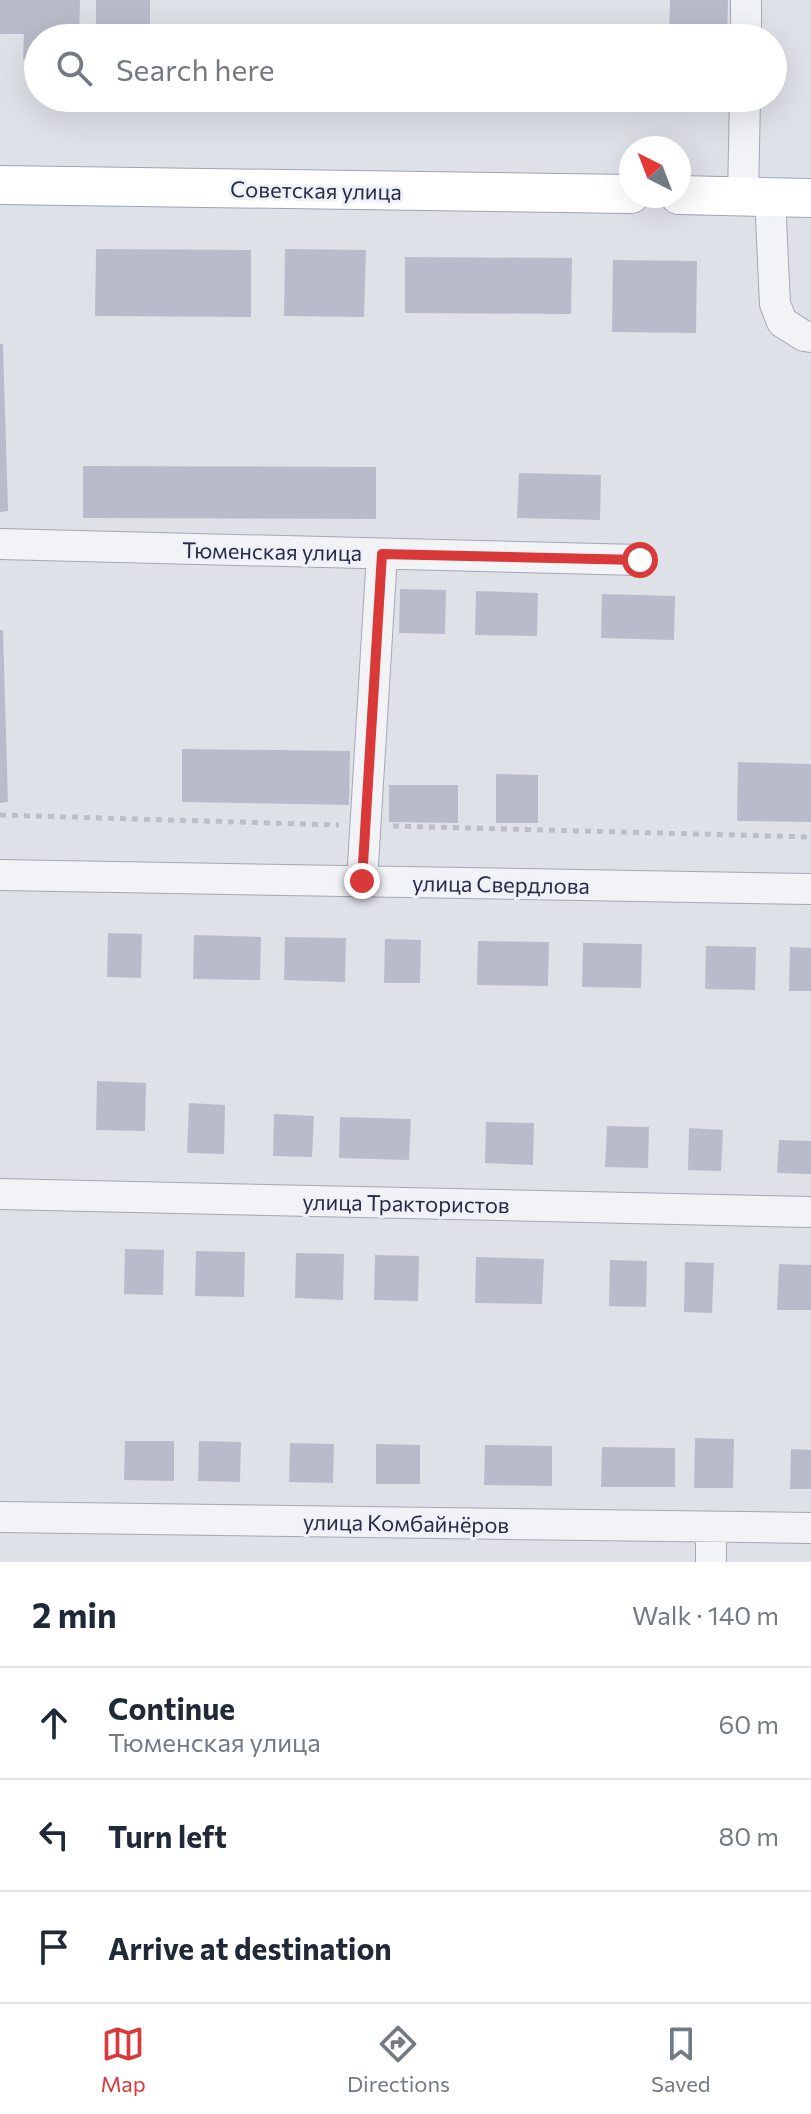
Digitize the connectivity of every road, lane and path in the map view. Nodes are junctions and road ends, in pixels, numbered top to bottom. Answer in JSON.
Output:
{"nodes":[{"id":1,"x":746,"y":0,"type":"edge"},
{"id":2,"x":746,"y":24,"type":"edge"},
{"id":3,"x":747,"y":112,"type":"edge"},
{"id":4,"x":0,"y":185,"type":"edge"},
{"id":5,"x":619,"y":194,"type":"edge"},
{"id":6,"x":691,"y":195,"type":"edge"},
{"id":7,"x":756,"y":196,"type":"junction"},
{"id":8,"x":811,"y":198,"type":"edge"},
{"id":9,"x":811,"y":337,"type":"edge"},
{"id":10,"x":0,"y":544,"type":"edge"},
{"id":11,"x":382,"y":554,"type":"junction"},
{"id":12,"x":640,"y":560,"type":"dead end"},
{"id":13,"x":0,"y":815,"type":"edge"},
{"id":14,"x":365,"y":825,"type":"junction"},
{"id":15,"x":811,"y":837,"type":"edge"},
{"id":16,"x":0,"y":875,"type":"edge"},
{"id":17,"x":362,"y":881,"type":"junction"},
{"id":18,"x":811,"y":889,"type":"edge"},
{"id":19,"x":0,"y":1194,"type":"edge"},
{"id":20,"x":811,"y":1212,"type":"edge"},
{"id":21,"x":0,"y":1517,"type":"edge"},
{"id":22,"x":711,"y":1527,"type":"junction"},
{"id":23,"x":811,"y":1528,"type":"edge"},
{"id":24,"x":711,"y":1562,"type":"edge"}],
"edges":[{"from":1,"to":2,"type":"street"},
{"from":3,"to":7,"type":"street"},
{"from":4,"to":5,"type":"main road","name":"Советская улица"},
{"from":6,"to":7,"type":"main road"},
{"from":7,"to":8,"type":"main road"},
{"from":7,"to":9,"type":"street"},
{"from":10,"to":11,"type":"street","name":"Тюменская улица"},
{"from":11,"to":12,"type":"street","name":"Тюменская улица"},
{"from":11,"to":14,"type":"street"},
{"from":13,"to":14,"type":"path"},
{"from":14,"to":15,"type":"path"},
{"from":14,"to":17,"type":"street"},
{"from":16,"to":17,"type":"street","name":"улица Свердлова"},
{"from":17,"to":18,"type":"street","name":"улица Свердлова"},
{"from":19,"to":20,"type":"street","name":"улица Трактористов"},
{"from":21,"to":22,"type":"street","name":"улица Комбайнёров"},
{"from":22,"to":23,"type":"street","name":"улица Комбайнёров"},
{"from":22,"to":24,"type":"street"}]}
